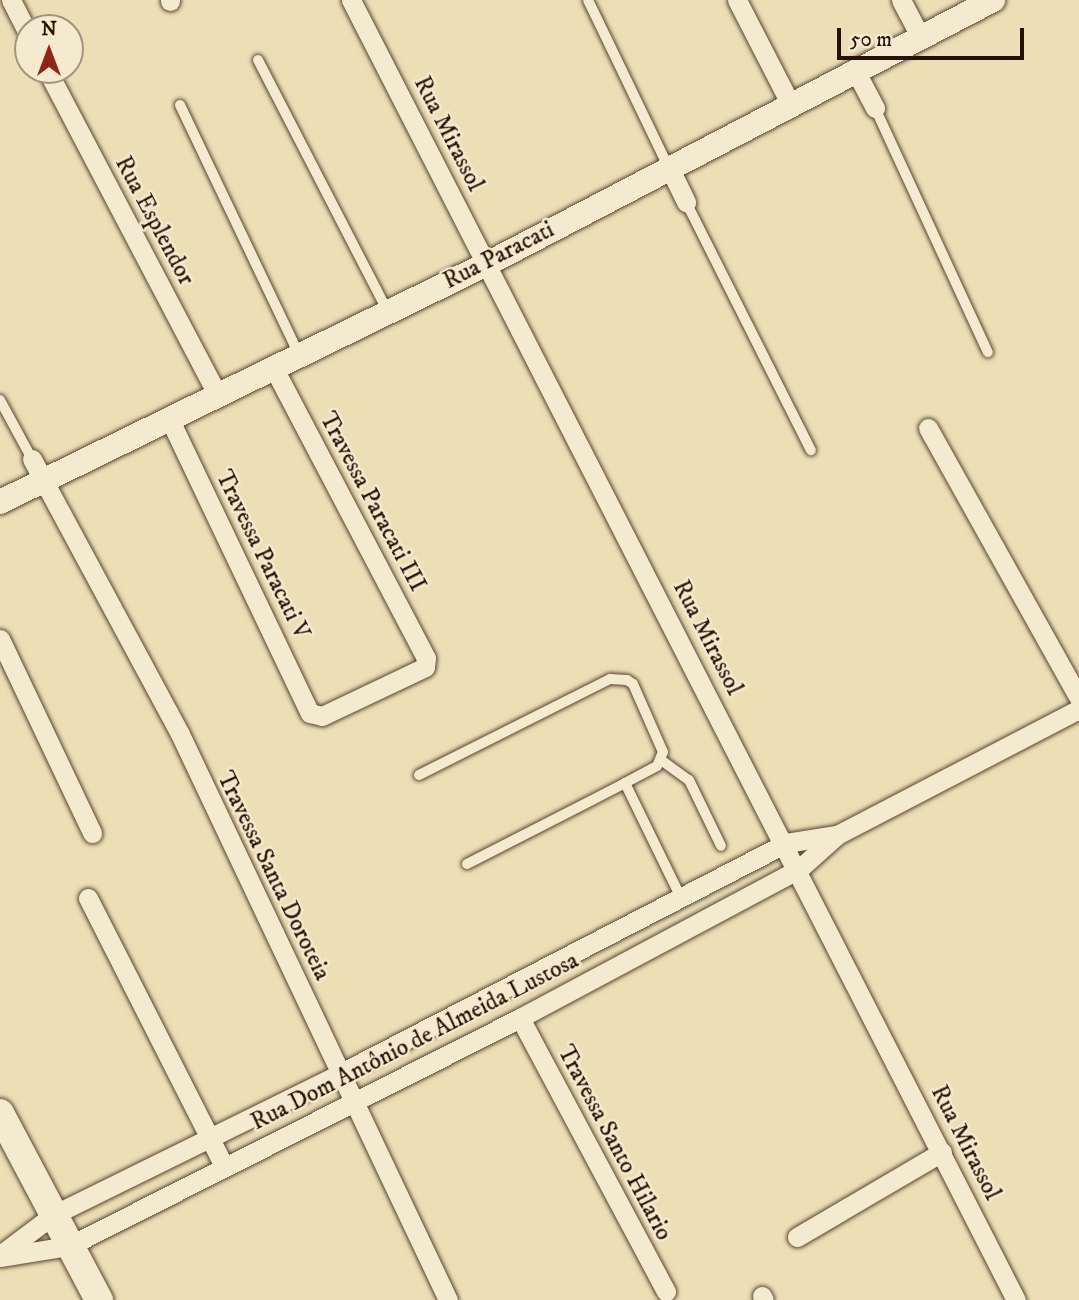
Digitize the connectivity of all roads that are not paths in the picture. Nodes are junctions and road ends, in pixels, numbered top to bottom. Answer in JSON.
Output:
{"nodes":[{"id":1,"x":351,"y":0,"type":"edge"},
{"id":2,"x":588,"y":0,"type":"edge"},
{"id":3,"x":737,"y":0,"type":"edge"},
{"id":4,"x":901,"y":0,"type":"edge"},
{"id":5,"x":993,"y":0,"type":"edge"},
{"id":6,"x":920,"y":36,"type":"junction"},
{"id":7,"x":258,"y":60,"type":"dead end"},
{"id":8,"x":855,"y":70,"type":"junction"},
{"id":9,"x":54,"y":84,"type":"edge"},
{"id":10,"x":790,"y":103,"type":"junction"},
{"id":11,"x":180,"y":105,"type":"dead end"},
{"id":12,"x":875,"y":108,"type":"joint"},
{"id":13,"x":670,"y":169,"type":"junction"},
{"id":14,"x":686,"y":202,"type":"joint"},
{"id":15,"x":487,"y":264,"type":"junction"},
{"id":16,"x":387,"y":311,"type":"junction"},
{"id":17,"x":988,"y":352,"type":"dead end"},
{"id":18,"x":300,"y":356,"type":"junction"},
{"id":19,"x":274,"y":368,"type":"junction"},
{"id":20,"x":217,"y":394,"type":"junction"},
{"id":21,"x":0,"y":400,"type":"edge"},
{"id":22,"x":169,"y":418,"type":"junction"},
{"id":23,"x":928,"y":428,"type":"dead end"},
{"id":24,"x":811,"y":450,"type":"dead end"},
{"id":25,"x":37,"y":469,"type":"junction"},
{"id":26,"x":0,"y":502,"type":"edge"},
{"id":27,"x":0,"y":639,"type":"edge"},
{"id":28,"x":1079,"y":698,"type":"edge"},
{"id":29,"x":1079,"y":709,"type":"edge"},
{"id":30,"x":310,"y":713,"type":"joint"},
{"id":31,"x":662,"y":760,"type":"junction"},
{"id":32,"x":419,"y":775,"type":"dead end"},
{"id":33,"x":625,"y":783,"type":"junction"},
{"id":34,"x":93,"y":833,"type":"dead end"},
{"id":35,"x":837,"y":835,"type":"junction"},
{"id":36,"x":786,"y":843,"type":"junction"},
{"id":37,"x":721,"y":846,"type":"dead end"},
{"id":38,"x":467,"y":864,"type":"dead end"},
{"id":39,"x":799,"y":869,"type":"junction"},
{"id":40,"x":88,"y":898,"type":"dead end"},
{"id":41,"x":681,"y":898,"type":"junction"},
{"id":42,"x":520,"y":1018,"type":"junction"},
{"id":43,"x":341,"y":1073,"type":"junction"},
{"id":44,"x":355,"y":1100,"type":"junction"},
{"id":45,"x":0,"y":1113,"type":"edge"},
{"id":46,"x":209,"y":1137,"type":"junction"},
{"id":47,"x":942,"y":1152,"type":"junction"},
{"id":48,"x":224,"y":1166,"type":"junction"},
{"id":49,"x":53,"y":1215,"type":"junction"},
{"id":50,"x":797,"y":1237,"type":"dead end"},
{"id":51,"x":69,"y":1246,"type":"junction"},
{"id":52,"x":0,"y":1256,"type":"edge"},
{"id":53,"x":666,"y":1291,"type":"dead end"},
{"id":54,"x":99,"y":1300,"type":"edge"},
{"id":55,"x":448,"y":1300,"type":"edge"},
{"id":56,"x":1016,"y":1300,"type":"edge"}],
"edges":[{"from":1,"to":15,"type":"street","name":"Rua Mirassol"},
{"from":2,"to":13,"type":"lane"},
{"from":3,"to":10,"type":"street"},
{"from":4,"to":6,"type":"street"},
{"from":5,"to":6,"type":"street","name":"Rua Paracati"},
{"from":6,"to":8,"type":"street","name":"Rua Paracati"},
{"from":7,"to":16,"type":"lane"},
{"from":8,"to":10,"type":"street","name":"Rua Paracati"},
{"from":8,"to":12,"type":"street"},
{"from":9,"to":20,"type":"street","name":"Rua Esplendor"},
{"from":10,"to":13,"type":"street","name":"Rua Paracati"},
{"from":11,"to":18,"type":"lane"},
{"from":12,"to":17,"type":"lane"},
{"from":13,"to":14,"type":"street"},
{"from":13,"to":15,"type":"street","name":"Rua Paracati"},
{"from":14,"to":24,"type":"lane"},
{"from":15,"to":16,"type":"street","name":"Rua Paracati"},
{"from":15,"to":36,"type":"street","name":"Rua Mirassol"},
{"from":16,"to":18,"type":"street","name":"Rua Paracati"},
{"from":18,"to":19,"type":"street","name":"Rua Paracati"},
{"from":19,"to":20,"type":"street","name":"Rua Paracati"},
{"from":19,"to":30,"type":"street","name":"Travessa Paracati III"},
{"from":20,"to":22,"type":"street","name":"Rua Paracati"},
{"from":21,"to":25,"type":"lane"},
{"from":22,"to":25,"type":"street","name":"Rua Paracati"},
{"from":22,"to":30,"type":"street","name":"Travessa Paracati V"},
{"from":23,"to":28,"type":"street"},
{"from":25,"to":26,"type":"street","name":"Rua Paracati"},
{"from":25,"to":43,"type":"street","name":"Travessa Santa Doroteia"},
{"from":27,"to":34,"type":"street"},
{"from":29,"to":35,"type":"street","name":"Rua Dom Antônio de Almeida Lustosa"},
{"from":31,"to":32,"type":"lane"},
{"from":31,"to":33,"type":"lane"},
{"from":31,"to":37,"type":"lane"},
{"from":33,"to":38,"type":"lane"},
{"from":33,"to":41,"type":"lane"},
{"from":35,"to":36,"type":"street","name":"Rua Dom Antônio de Almeida Lustosa"},
{"from":35,"to":39,"type":"street","name":"Rua Dom Antônio de Almeida Lustosa"},
{"from":36,"to":39,"type":"street","name":"Rua Mirassol"},
{"from":36,"to":41,"type":"street","name":"Rua Dom Antônio de Almeida Lustosa"},
{"from":39,"to":42,"type":"street","name":"Rua Dom Antônio de Almeida Lustosa"},
{"from":39,"to":47,"type":"street","name":"Rua Mirassol"},
{"from":40,"to":46,"type":"street"},
{"from":41,"to":43,"type":"street","name":"Rua Dom Antônio de Almeida Lustosa"},
{"from":42,"to":44,"type":"street","name":"Rua Dom Antônio de Almeida Lustosa"},
{"from":42,"to":53,"type":"street","name":"Travessa Santo Hilario"},
{"from":43,"to":44,"type":"street","name":"Travessa Santa Doroteia"},
{"from":43,"to":46,"type":"street","name":"Rua Dom Antônio de Almeida Lustosa"},
{"from":44,"to":48,"type":"street","name":"Rua Dom Antônio de Almeida Lustosa"},
{"from":44,"to":55,"type":"street","name":"Travessa Santa Doroteia"},
{"from":45,"to":49,"type":"main road"},
{"from":46,"to":48,"type":"street"},
{"from":46,"to":49,"type":"street","name":"Rua Dom Antônio de Almeida Lustosa"},
{"from":47,"to":50,"type":"street"},
{"from":47,"to":56,"type":"street","name":"Rua Mirassol"},
{"from":48,"to":51,"type":"street","name":"Rua Dom Antônio de Almeida Lustosa"},
{"from":49,"to":51,"type":"main road"},
{"from":49,"to":52,"type":"street","name":"Rua Dom Antônio de Almeida Lustosa"},
{"from":51,"to":52,"type":"street","name":"Rua Dom Antônio de Almeida Lustosa"},
{"from":51,"to":54,"type":"main road"}]}
